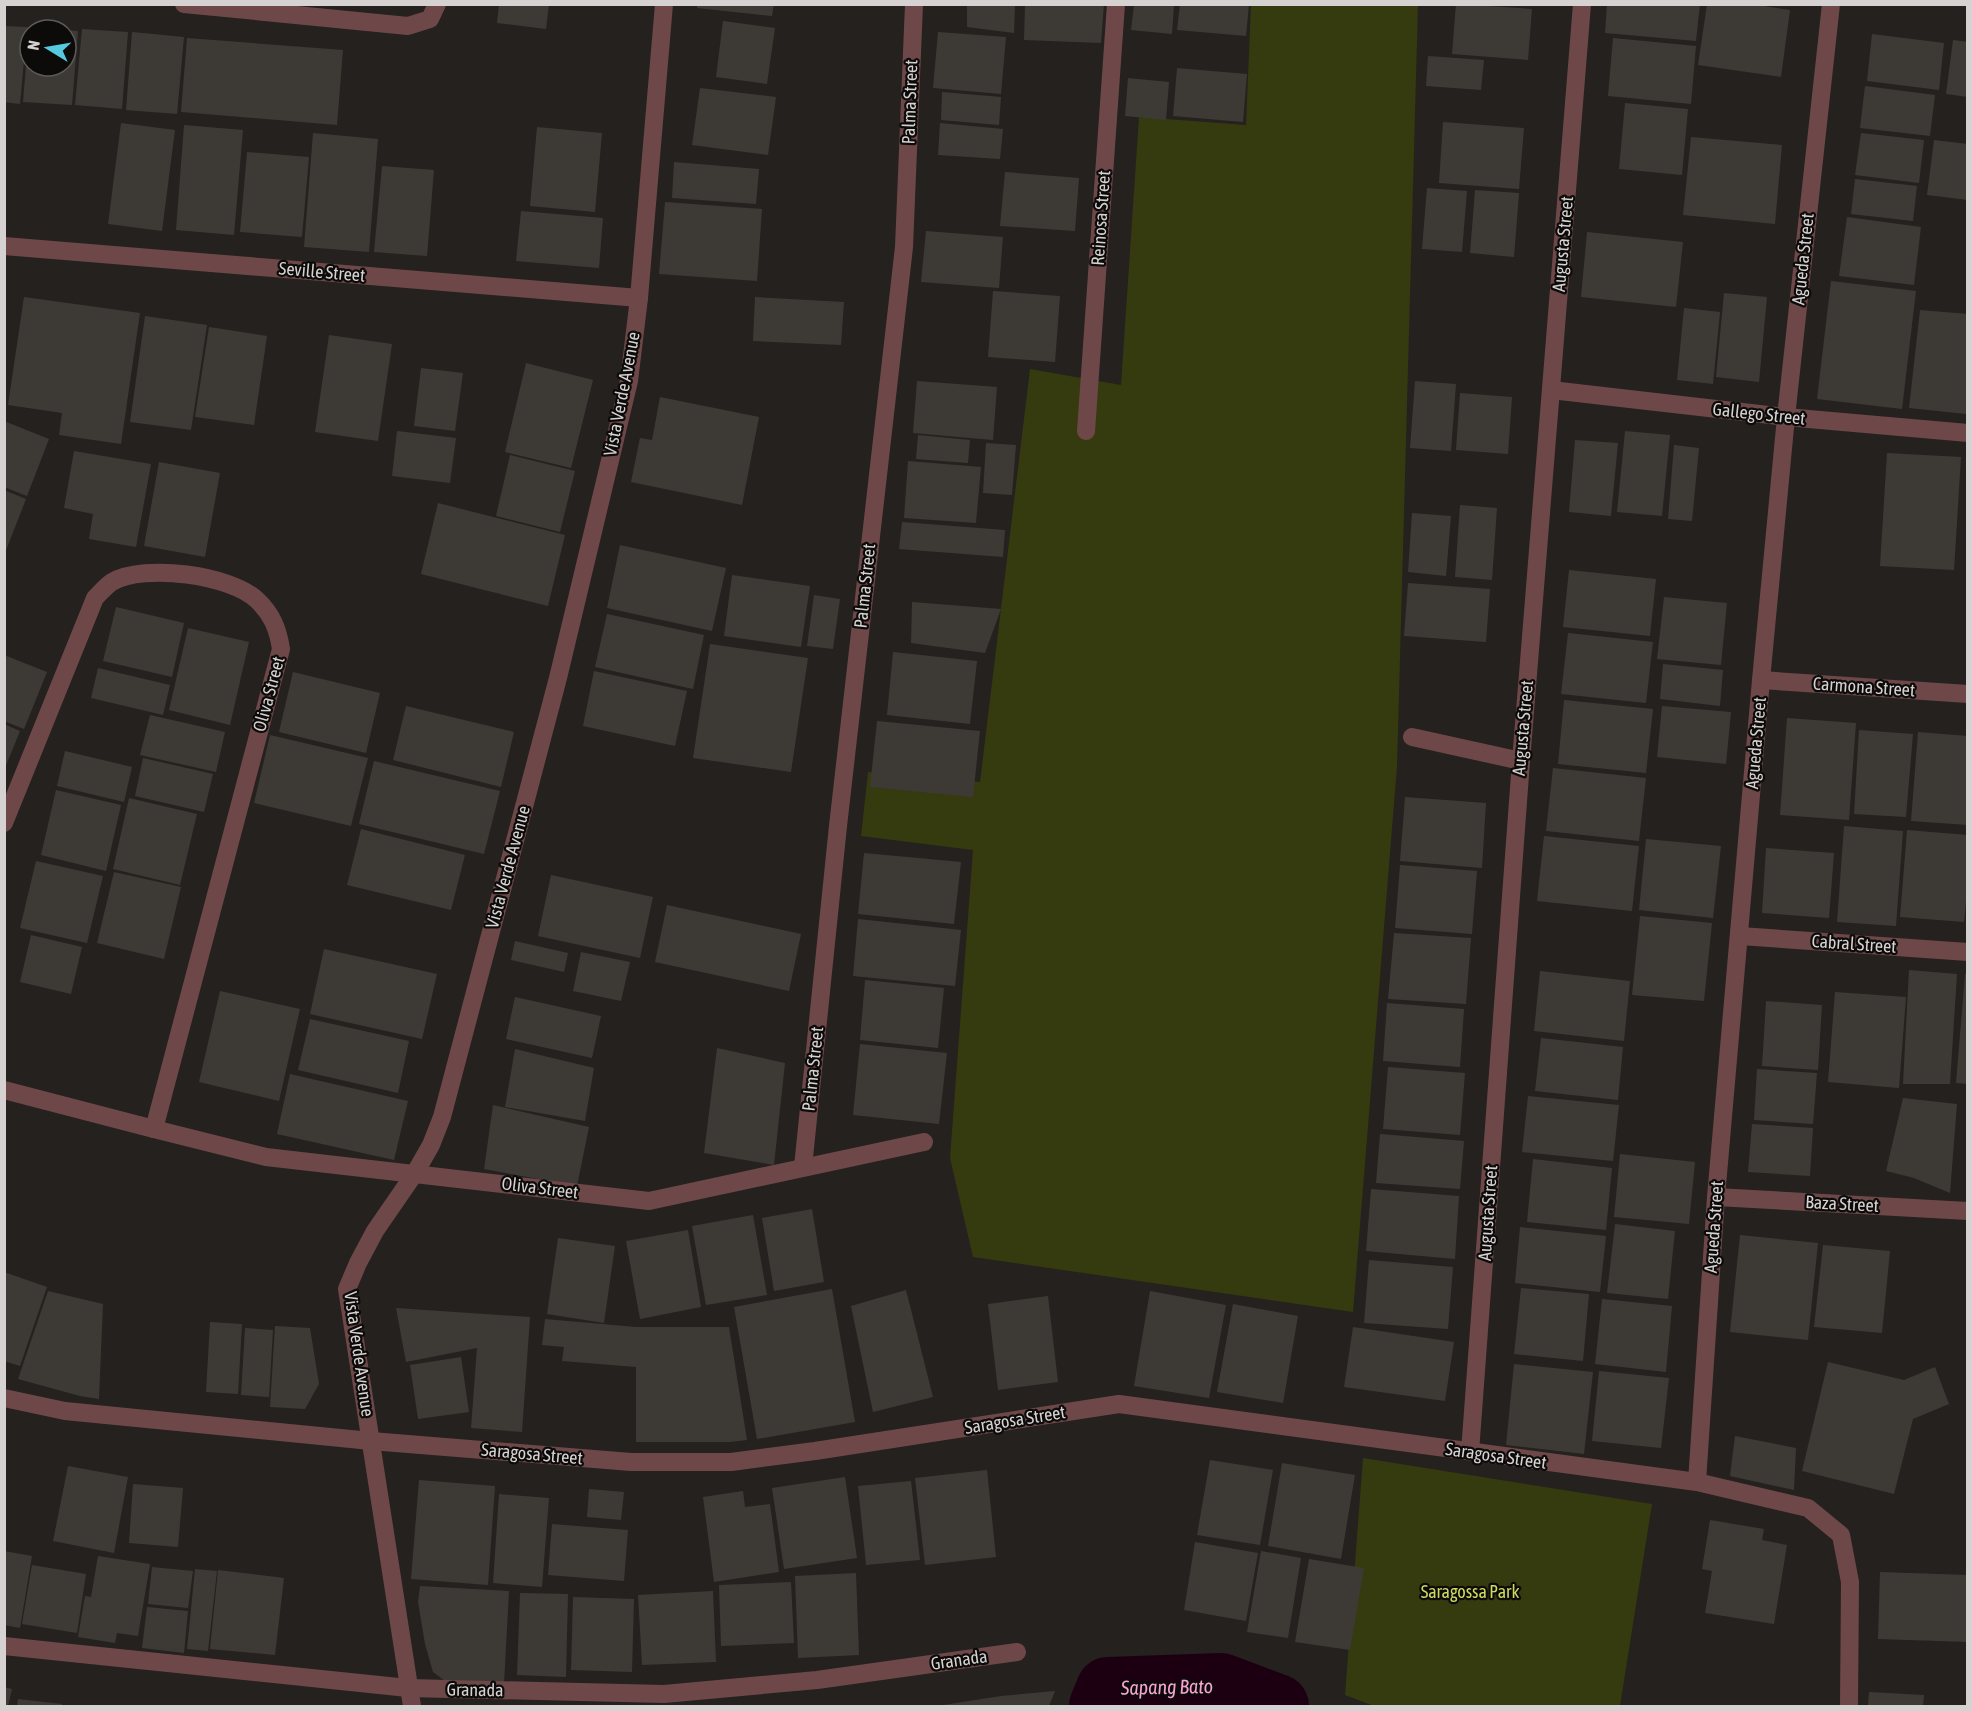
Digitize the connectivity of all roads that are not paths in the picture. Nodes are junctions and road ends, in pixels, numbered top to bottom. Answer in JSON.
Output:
{"nodes":[{"id":1,"x":184,"y":4,"type":"edge"},
{"id":2,"x":437,"y":4,"type":"edge"},
{"id":3,"x":664,"y":4,"type":"edge"},
{"id":4,"x":914,"y":4,"type":"edge"},
{"id":5,"x":1116,"y":4,"type":"edge"},
{"id":6,"x":1582,"y":4,"type":"edge"},
{"id":7,"x":1831,"y":4,"type":"edge"},
{"id":8,"x":4,"y":246,"type":"edge"},
{"id":9,"x":639,"y":298,"type":"junction"},
{"id":10,"x":1551,"y":390,"type":"junction"},
{"id":11,"x":1786,"y":417,"type":"junction"},
{"id":12,"x":1086,"y":431,"type":"dead end"},
{"id":13,"x":1968,"y":433,"type":"edge"},
{"id":14,"x":1761,"y":680,"type":"junction"},
{"id":15,"x":1968,"y":694,"type":"edge"},
{"id":16,"x":1412,"y":738,"type":"dead end"},
{"id":17,"x":1521,"y":761,"type":"junction"},
{"id":18,"x":4,"y":824,"type":"edge"},
{"id":19,"x":1740,"y":936,"type":"junction"},
{"id":20,"x":1968,"y":951,"type":"edge"},
{"id":21,"x":4,"y":1090,"type":"edge"},
{"id":22,"x":154,"y":1129,"type":"junction"},
{"id":23,"x":924,"y":1142,"type":"dead end"},
{"id":24,"x":803,"y":1167,"type":"junction"},
{"id":25,"x":415,"y":1173,"type":"junction"},
{"id":26,"x":1716,"y":1197,"type":"junction"},
{"id":27,"x":1968,"y":1211,"type":"edge"},
{"id":28,"x":4,"y":1398,"type":"edge"},
{"id":29,"x":371,"y":1441,"type":"junction"},
{"id":30,"x":1470,"y":1452,"type":"junction"},
{"id":31,"x":1697,"y":1482,"type":"junction"},
{"id":32,"x":4,"y":1646,"type":"edge"},
{"id":33,"x":1017,"y":1652,"type":"dead end"},
{"id":34,"x":408,"y":1688,"type":"junction"},
{"id":35,"x":412,"y":1707,"type":"edge"},
{"id":36,"x":1849,"y":1707,"type":"edge"}],
"edges":[{"from":1,"to":2,"type":"street"},
{"from":3,"to":9,"type":"street","name":"Vista Verde Avenue"},
{"from":4,"to":24,"type":"street","name":"Palma Street"},
{"from":5,"to":12,"type":"street","name":"Reinosa Street"},
{"from":6,"to":10,"type":"street","name":"Augusta Street"},
{"from":7,"to":11,"type":"street","name":"Agueda Street"},
{"from":8,"to":9,"type":"street","name":"Seville Street"},
{"from":9,"to":25,"type":"street","name":"Vista Verde Avenue"},
{"from":10,"to":11,"type":"street","name":"Gallego Street"},
{"from":10,"to":17,"type":"street","name":"Augusta Street"},
{"from":11,"to":13,"type":"street","name":"Gallego Street"},
{"from":11,"to":14,"type":"street","name":"Agueda Street"},
{"from":14,"to":15,"type":"street","name":"Carmona Street"},
{"from":14,"to":19,"type":"street","name":"Agueda Street"},
{"from":16,"to":17,"type":"street"},
{"from":17,"to":30,"type":"street","name":"Augusta Street"},
{"from":18,"to":22,"type":"street","name":"Oliva Street"},
{"from":19,"to":20,"type":"street","name":"Cabral Street"},
{"from":19,"to":26,"type":"street","name":"Agueda Street"},
{"from":21,"to":22,"type":"street","name":"Oliva Street"},
{"from":22,"to":25,"type":"street","name":"Oliva Street"},
{"from":23,"to":24,"type":"street","name":"Oliva Street"},
{"from":24,"to":25,"type":"street","name":"Oliva Street"},
{"from":25,"to":29,"type":"street","name":"Vista Verde Avenue"},
{"from":26,"to":27,"type":"street","name":"Baza Street"},
{"from":26,"to":31,"type":"street","name":"Agueda Street"},
{"from":28,"to":29,"type":"street","name":"Saragosa Street"},
{"from":29,"to":30,"type":"street","name":"Saragosa Street"},
{"from":29,"to":34,"type":"street","name":"Vista Verde Avenue"},
{"from":30,"to":31,"type":"street","name":"Saragosa Street"},
{"from":31,"to":36,"type":"street","name":"Saragosa Street"},
{"from":32,"to":34,"type":"street","name":"Granada"},
{"from":33,"to":34,"type":"street","name":"Granada"},
{"from":34,"to":35,"type":"street","name":"Vista Verde Avenue"}]}
